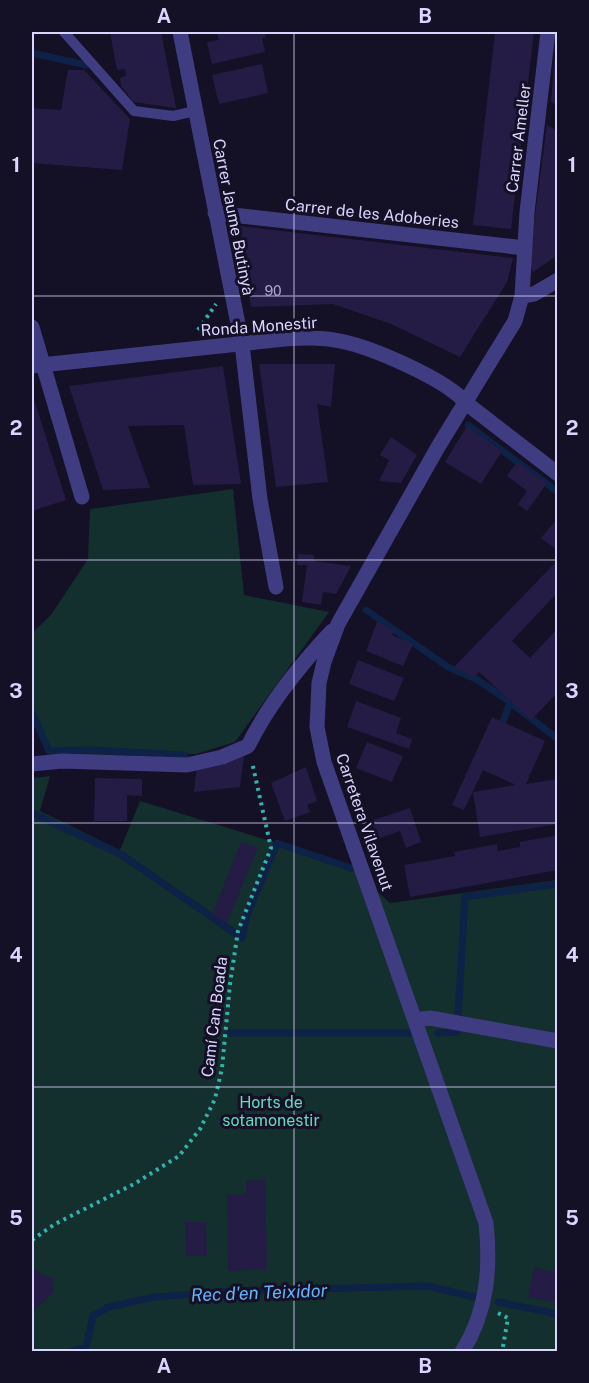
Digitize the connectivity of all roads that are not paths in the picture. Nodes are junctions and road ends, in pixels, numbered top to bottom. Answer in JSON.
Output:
{"nodes":[{"id":1,"x":64,"y":32,"type":"edge"},
{"id":2,"x":180,"y":32,"type":"edge"},
{"id":3,"x":548,"y":32,"type":"edge"},
{"id":4,"x":195,"y":111,"type":"junction"},
{"id":5,"x":215,"y":213,"type":"junction"},
{"id":6,"x":525,"y":249,"type":"junction"},
{"id":7,"x":558,"y":280,"type":"edge"},
{"id":8,"x":522,"y":296,"type":"junction"},
{"id":9,"x":32,"y":327,"type":"edge"},
{"id":10,"x":242,"y":344,"type":"junction"},
{"id":11,"x":37,"y":365,"type":"edge"},
{"id":12,"x":466,"y":403,"type":"junction"},
{"id":13,"x":558,"y":474,"type":"edge"},
{"id":14,"x":82,"y":497,"type":"dead end"},
{"id":15,"x":276,"y":587,"type":"dead end"},
{"id":16,"x":338,"y":624,"type":"junction"},
{"id":17,"x":32,"y":764,"type":"edge"},
{"id":18,"x":415,"y":1020,"type":"junction"},
{"id":19,"x":558,"y":1041,"type":"edge"},
{"id":20,"x":462,"y":1352,"type":"edge"}],
"edges":[{"from":1,"to":4,"type":"lane"},
{"from":2,"to":4,"type":"street","name":"Carrer Jaume Butinyà"},
{"from":3,"to":6,"type":"street","name":"Carrer Ameller"},
{"from":4,"to":5,"type":"street","name":"Carrer Jaume Butinyà"},
{"from":5,"to":6,"type":"street","name":"Carrer de les Adoberies"},
{"from":5,"to":10,"type":"street","name":"Carrer Jaume Butinyà"},
{"from":6,"to":8,"type":"street","name":"Carrer Ameller"},
{"from":7,"to":8,"type":"street"},
{"from":8,"to":12,"type":"street","name":"Carretera Vilavenut"},
{"from":9,"to":11,"type":"street"},
{"from":10,"to":11,"type":"street","name":"Ronda Monestir"},
{"from":10,"to":12,"type":"street","name":"Ronda Monestir"},
{"from":10,"to":15,"type":"street","name":"Carrer Jaume Butinyà"},
{"from":11,"to":14,"type":"street"},
{"from":12,"to":13,"type":"street","name":"Ronda Monestir"},
{"from":12,"to":16,"type":"street","name":"Carretera Vilavenut"},
{"from":16,"to":17,"type":"street"},
{"from":16,"to":18,"type":"street","name":"Carretera Vilavenut"},
{"from":18,"to":19,"type":"street"},
{"from":18,"to":20,"type":"street","name":"Carretera Vilavenut"}]}
